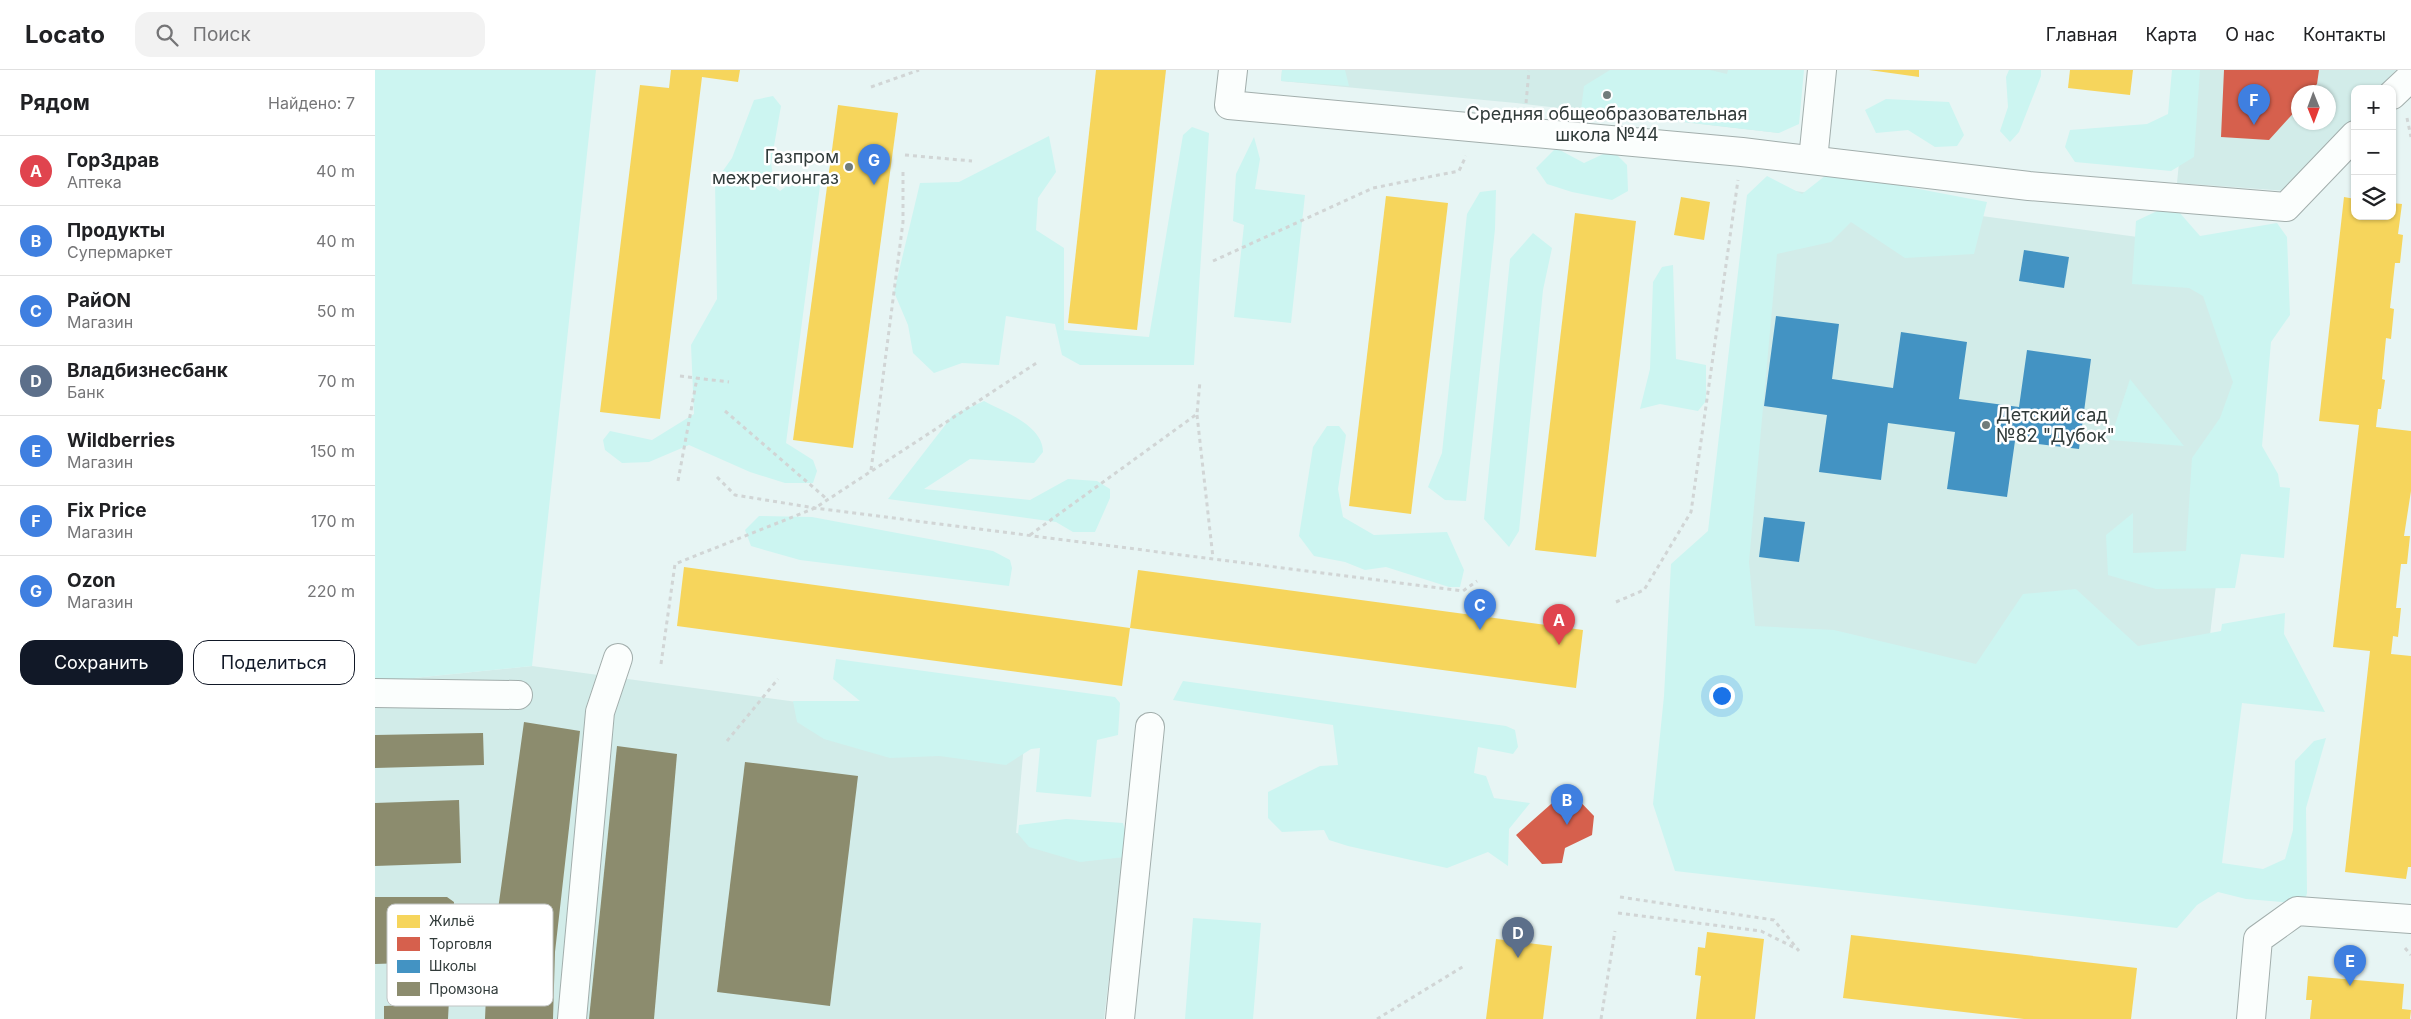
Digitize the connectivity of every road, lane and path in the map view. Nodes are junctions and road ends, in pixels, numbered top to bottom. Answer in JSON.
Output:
{"nodes":[{"id":1,"x":919,"y":70,"type":"edge"},
{"id":2,"x":1233,"y":70,"type":"edge"},
{"id":3,"x":1822,"y":70,"type":"edge"},
{"id":4,"x":2411,"y":77,"type":"edge"},
{"id":5,"x":871,"y":87,"type":"dead end"},
{"id":6,"x":2396,"y":91,"type":"edge"},
{"id":7,"x":1478,"y":127,"type":"junction"},
{"id":8,"x":2351,"y":139,"type":"edge"},
{"id":9,"x":1742,"y":152,"type":"junction"},
{"id":10,"x":905,"y":155,"type":"dead end"},
{"id":11,"x":1813,"y":160,"type":"junction"},
{"id":12,"x":972,"y":161,"type":"dead end"},
{"id":13,"x":903,"y":171,"type":"dead end"},
{"id":14,"x":1213,"y":261,"type":"dead end"},
{"id":15,"x":1038,"y":362,"type":"dead end"},
{"id":16,"x":680,"y":376,"type":"dead end"},
{"id":17,"x":697,"y":378,"type":"junction"},
{"id":18,"x":1200,"y":381,"type":"dead end"},
{"id":19,"x":729,"y":382,"type":"dead end"},
{"id":20,"x":725,"y":411,"type":"dead end"},
{"id":21,"x":1197,"y":414,"type":"junction"},
{"id":22,"x":871,"y":471,"type":"junction"},
{"id":23,"x":717,"y":476,"type":"dead end"},
{"id":24,"x":677,"y":481,"type":"dead end"},
{"id":25,"x":828,"y":500,"type":"junction"},
{"id":26,"x":815,"y":508,"type":"junction"},
{"id":27,"x":1030,"y":535,"type":"junction"},
{"id":28,"x":1213,"y":558,"type":"junction"},
{"id":29,"x":1477,"y":581,"type":"dead end"},
{"id":30,"x":1616,"y":602,"type":"dead end"},
{"id":31,"x":618,"y":658,"type":"dead end"},
{"id":32,"x":661,"y":664,"type":"dead end"},
{"id":33,"x":778,"y":679,"type":"dead end"},
{"id":34,"x":375,"y":694,"type":"edge"},
{"id":35,"x":518,"y":695,"type":"dead end"},
{"id":36,"x":1150,"y":727,"type":"dead end"},
{"id":37,"x":727,"y":741,"type":"dead end"},
{"id":38,"x":1620,"y":897,"type":"dead end"},
{"id":39,"x":1618,"y":913,"type":"dead end"},
{"id":40,"x":2411,"y":919,"type":"edge"},
{"id":41,"x":1615,"y":930,"type":"dead end"},
{"id":42,"x":1464,"y":966,"type":"dead end"},
{"id":43,"x":572,"y":1019,"type":"edge"},
{"id":44,"x":1120,"y":1019,"type":"edge"},
{"id":45,"x":1377,"y":1019,"type":"edge"},
{"id":46,"x":1601,"y":1019,"type":"edge"},
{"id":47,"x":2251,"y":1019,"type":"edge"}],
"edges":[{"from":1,"to":5,"type":"path"},
{"from":2,"to":7,"type":"lane"},
{"from":3,"to":11,"type":"lane"},
{"from":4,"to":6,"type":"lane"},
{"from":7,"to":9,"type":"lane"},
{"from":7,"to":14,"type":"path"},
{"from":8,"to":11,"type":"lane"},
{"from":9,"to":11,"type":"lane"},
{"from":9,"to":30,"type":"path"},
{"from":10,"to":12,"type":"path"},
{"from":13,"to":22,"type":"path"},
{"from":15,"to":22,"type":"path"},
{"from":16,"to":17,"type":"path"},
{"from":17,"to":19,"type":"path"},
{"from":17,"to":24,"type":"path"},
{"from":18,"to":21,"type":"path"},
{"from":20,"to":25,"type":"path"},
{"from":21,"to":27,"type":"path"},
{"from":21,"to":28,"type":"path"},
{"from":22,"to":25,"type":"path"},
{"from":23,"to":26,"type":"path"},
{"from":25,"to":26,"type":"path"},
{"from":26,"to":27,"type":"path"},
{"from":26,"to":32,"type":"path"},
{"from":27,"to":28,"type":"path"},
{"from":28,"to":29,"type":"path"},
{"from":31,"to":43,"type":"lane"},
{"from":33,"to":37,"type":"path"},
{"from":34,"to":35,"type":"lane"},
{"from":36,"to":44,"type":"lane"},
{"from":38,"to":39,"type":"path"},
{"from":40,"to":47,"type":"lane"},
{"from":41,"to":46,"type":"path"},
{"from":42,"to":45,"type":"path"}]}
